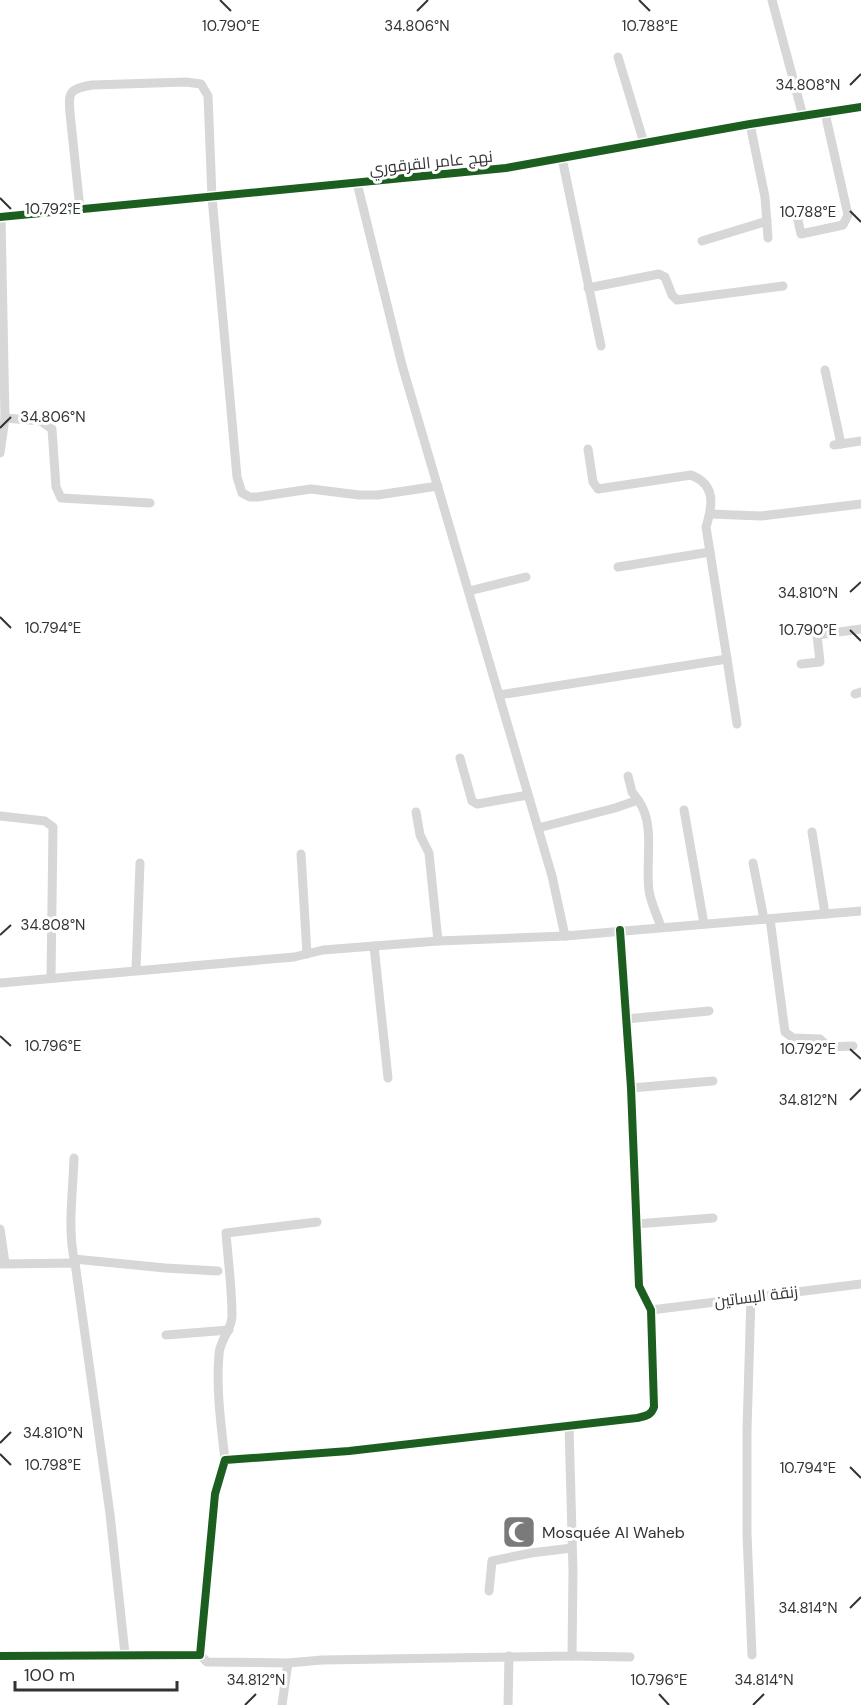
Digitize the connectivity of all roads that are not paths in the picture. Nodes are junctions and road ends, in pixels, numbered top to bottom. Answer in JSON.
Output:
{"nodes":[{"id":1,"x":772,"y":0,"type":"edge"},
{"id":2,"x":618,"y":57,"type":"dead end"},
{"id":3,"x":861,"y":107,"type":"edge"},
{"id":4,"x":825,"y":112,"type":"junction"},
{"id":5,"x":803,"y":116,"type":"junction"},
{"id":6,"x":750,"y":124,"type":"junction"},
{"id":7,"x":644,"y":143,"type":"junction"},
{"id":8,"x":562,"y":158,"type":"junction"},
{"id":9,"x":357,"y":183,"type":"junction"},
{"id":10,"x":212,"y":197,"type":"junction"},
{"id":11,"x":80,"y":209,"type":"junction"},
{"id":12,"x":797,"y":216,"type":"dead end"},
{"id":13,"x":0,"y":217,"type":"edge"},
{"id":14,"x":767,"y":221,"type":"junction"},
{"id":15,"x":768,"y":238,"type":"dead end"},
{"id":16,"x":702,"y":241,"type":"dead end"},
{"id":17,"x":783,"y":286,"type":"dead end"},
{"id":18,"x":588,"y":288,"type":"junction"},
{"id":19,"x":602,"y":346,"type":"dead end"},
{"id":20,"x":825,"y":370,"type":"dead end"},
{"id":21,"x":5,"y":418,"type":"junction"},
{"id":22,"x":861,"y":441,"type":"edge"},
{"id":23,"x":588,"y":449,"type":"dead end"},
{"id":24,"x":0,"y":453,"type":"edge"},
{"id":25,"x":438,"y":486,"type":"junction"},
{"id":26,"x":150,"y":503,"type":"dead end"},
{"id":27,"x":861,"y":504,"type":"edge"},
{"id":28,"x":710,"y":514,"type":"junction"},
{"id":29,"x":710,"y":552,"type":"junction"},
{"id":30,"x":618,"y":567,"type":"dead end"},
{"id":31,"x":526,"y":577,"type":"dead end"},
{"id":32,"x":469,"y":591,"type":"junction"},
{"id":33,"x":861,"y":629,"type":"edge"},
{"id":34,"x":727,"y":659,"type":"junction"},
{"id":35,"x":801,"y":664,"type":"dead end"},
{"id":36,"x":499,"y":695,"type":"junction"},
{"id":37,"x":737,"y":724,"type":"dead end"},
{"id":38,"x":460,"y":758,"type":"dead end"},
{"id":39,"x":628,"y":776,"type":"dead end"},
{"id":40,"x":528,"y":795,"type":"junction"},
{"id":41,"x":638,"y":800,"type":"junction"},
{"id":42,"x":684,"y":810,"type":"dead end"},
{"id":43,"x":416,"y":813,"type":"dead end"},
{"id":44,"x":0,"y":816,"type":"edge"},
{"id":45,"x":538,"y":828,"type":"junction"},
{"id":46,"x":812,"y":832,"type":"dead end"},
{"id":47,"x":301,"y":854,"type":"dead end"},
{"id":48,"x":140,"y":863,"type":"dead end"},
{"id":49,"x":753,"y":863,"type":"dead end"},
{"id":50,"x":861,"y":911,"type":"edge"},
{"id":51,"x":825,"y":914,"type":"junction"},
{"id":52,"x":767,"y":919,"type":"junction"},
{"id":53,"x":704,"y":924,"type":"junction"},
{"id":54,"x":661,"y":927,"type":"junction"},
{"id":55,"x":620,"y":930,"type":"junction"},
{"id":56,"x":565,"y":936,"type":"junction"},
{"id":57,"x":438,"y":941,"type":"junction"},
{"id":58,"x":374,"y":946,"type":"junction"},
{"id":59,"x":307,"y":954,"type":"junction"},
{"id":60,"x":136,"y":970,"type":"junction"},
{"id":61,"x":51,"y":978,"type":"junction"},
{"id":62,"x":0,"y":983,"type":"edge"},
{"id":63,"x":709,"y":1011,"type":"dead end"},
{"id":64,"x":626,"y":1019,"type":"junction"},
{"id":65,"x":853,"y":1046,"type":"dead end"},
{"id":66,"x":388,"y":1078,"type":"dead end"},
{"id":67,"x":712,"y":1081,"type":"dead end"},
{"id":68,"x":631,"y":1088,"type":"junction"},
{"id":69,"x":74,"y":1158,"type":"dead end"},
{"id":70,"x":713,"y":1218,"type":"dead end"},
{"id":71,"x":317,"y":1222,"type":"dead end"},
{"id":72,"x":636,"y":1224,"type":"junction"},
{"id":73,"x":0,"y":1229,"type":"edge"},
{"id":74,"x":75,"y":1261,"type":"junction"},
{"id":75,"x":2,"y":1264,"type":"edge"},
{"id":76,"x":218,"y":1271,"type":"dead end"},
{"id":77,"x":861,"y":1284,"type":"edge"},
{"id":78,"x":752,"y":1296,"type":"junction"},
{"id":79,"x":651,"y":1310,"type":"junction"},
{"id":80,"x":229,"y":1330,"type":"junction"},
{"id":81,"x":166,"y":1335,"type":"dead end"},
{"id":82,"x":569,"y":1425,"type":"junction"},
{"id":83,"x":225,"y":1460,"type":"junction"},
{"id":84,"x":572,"y":1548,"type":"junction"},
{"id":85,"x":489,"y":1591,"type":"dead end"},
{"id":86,"x":125,"y":1654,"type":"junction"},
{"id":87,"x":200,"y":1655,"type":"junction"},
{"id":88,"x":752,"y":1655,"type":"dead end"},
{"id":89,"x":0,"y":1656,"type":"edge"},
{"id":90,"x":509,"y":1656,"type":"junction"},
{"id":91,"x":572,"y":1656,"type":"junction"},
{"id":92,"x":630,"y":1657,"type":"dead end"},
{"id":93,"x":288,"y":1663,"type":"junction"},
{"id":94,"x":282,"y":1705,"type":"edge"},
{"id":95,"x":508,"y":1705,"type":"edge"}],
"edges":[{"from":1,"to":5,"type":"street"},
{"from":2,"to":7,"type":"street"},
{"from":3,"to":4,"type":"street","name":"نهج عامر القرقوري"},
{"from":4,"to":5,"type":"street","name":"نهج عامر القرقوري"},
{"from":4,"to":12,"type":"street"},
{"from":5,"to":6,"type":"street","name":"نهج عامر القرقوري"},
{"from":6,"to":7,"type":"street","name":"نهج عامر القرقوري"},
{"from":6,"to":14,"type":"street"},
{"from":7,"to":8,"type":"street","name":"نهج عامر القرقوري"},
{"from":8,"to":9,"type":"street","name":"نهج عامر القرقوري"},
{"from":8,"to":18,"type":"street"},
{"from":9,"to":10,"type":"street","name":"نهج عامر القرقوري"},
{"from":9,"to":25,"type":"street"},
{"from":10,"to":11,"type":"street","name":"نهج عامر القرقوري"},
{"from":10,"to":11,"type":"street"},
{"from":10,"to":25,"type":"street"},
{"from":11,"to":13,"type":"street","name":"نهج عامر القرقوري"},
{"from":13,"to":21,"type":"street"},
{"from":14,"to":15,"type":"street"},
{"from":14,"to":16,"type":"street"},
{"from":17,"to":18,"type":"street"},
{"from":18,"to":19,"type":"street"},
{"from":20,"to":22,"type":"street"},
{"from":21,"to":24,"type":"street"},
{"from":21,"to":26,"type":"street"},
{"from":23,"to":28,"type":"street"},
{"from":25,"to":32,"type":"street"},
{"from":27,"to":28,"type":"street"},
{"from":28,"to":29,"type":"street"},
{"from":29,"to":30,"type":"street"},
{"from":29,"to":34,"type":"street"},
{"from":31,"to":32,"type":"street"},
{"from":32,"to":36,"type":"street"},
{"from":33,"to":35,"type":"street"},
{"from":34,"to":36,"type":"street"},
{"from":34,"to":37,"type":"street"},
{"from":36,"to":40,"type":"street"},
{"from":38,"to":40,"type":"street"},
{"from":39,"to":41,"type":"street"},
{"from":40,"to":45,"type":"street"},
{"from":41,"to":45,"type":"street"},
{"from":41,"to":54,"type":"street"},
{"from":42,"to":53,"type":"street"},
{"from":43,"to":57,"type":"street"},
{"from":44,"to":61,"type":"street"},
{"from":45,"to":56,"type":"street"},
{"from":46,"to":51,"type":"street"},
{"from":47,"to":59,"type":"street"},
{"from":48,"to":60,"type":"street"},
{"from":49,"to":52,"type":"street"},
{"from":50,"to":51,"type":"street"},
{"from":51,"to":52,"type":"street"},
{"from":52,"to":53,"type":"street"},
{"from":52,"to":65,"type":"street"},
{"from":53,"to":54,"type":"street"},
{"from":54,"to":55,"type":"street"},
{"from":55,"to":56,"type":"street"},
{"from":55,"to":64,"type":"street"},
{"from":56,"to":57,"type":"street"},
{"from":57,"to":58,"type":"street"},
{"from":58,"to":59,"type":"street"},
{"from":58,"to":66,"type":"street"},
{"from":59,"to":60,"type":"street"},
{"from":60,"to":61,"type":"street"},
{"from":61,"to":62,"type":"street"},
{"from":63,"to":64,"type":"street"},
{"from":64,"to":68,"type":"street"},
{"from":67,"to":68,"type":"street"},
{"from":68,"to":72,"type":"street"},
{"from":69,"to":74,"type":"street"},
{"from":70,"to":72,"type":"street"},
{"from":71,"to":80,"type":"street"},
{"from":72,"to":79,"type":"street"},
{"from":73,"to":75,"type":"street"},
{"from":74,"to":75,"type":"street"},
{"from":74,"to":76,"type":"street"},
{"from":74,"to":86,"type":"street"},
{"from":77,"to":78,"type":"street","name":"زنقة البساتين"},
{"from":78,"to":79,"type":"street","name":"زنقة البساتين"},
{"from":78,"to":88,"type":"street"},
{"from":79,"to":82,"type":"street"},
{"from":80,"to":81,"type":"street"},
{"from":80,"to":83,"type":"street"},
{"from":82,"to":83,"type":"street"},
{"from":82,"to":84,"type":"street"},
{"from":83,"to":87,"type":"street"},
{"from":84,"to":85,"type":"street"},
{"from":84,"to":91,"type":"street"},
{"from":86,"to":87,"type":"street"},
{"from":86,"to":89,"type":"street"},
{"from":87,"to":93,"type":"street"},
{"from":90,"to":91,"type":"street"},
{"from":90,"to":93,"type":"street"},
{"from":90,"to":95,"type":"street"},
{"from":91,"to":92,"type":"street"},
{"from":93,"to":94,"type":"street"}]}
